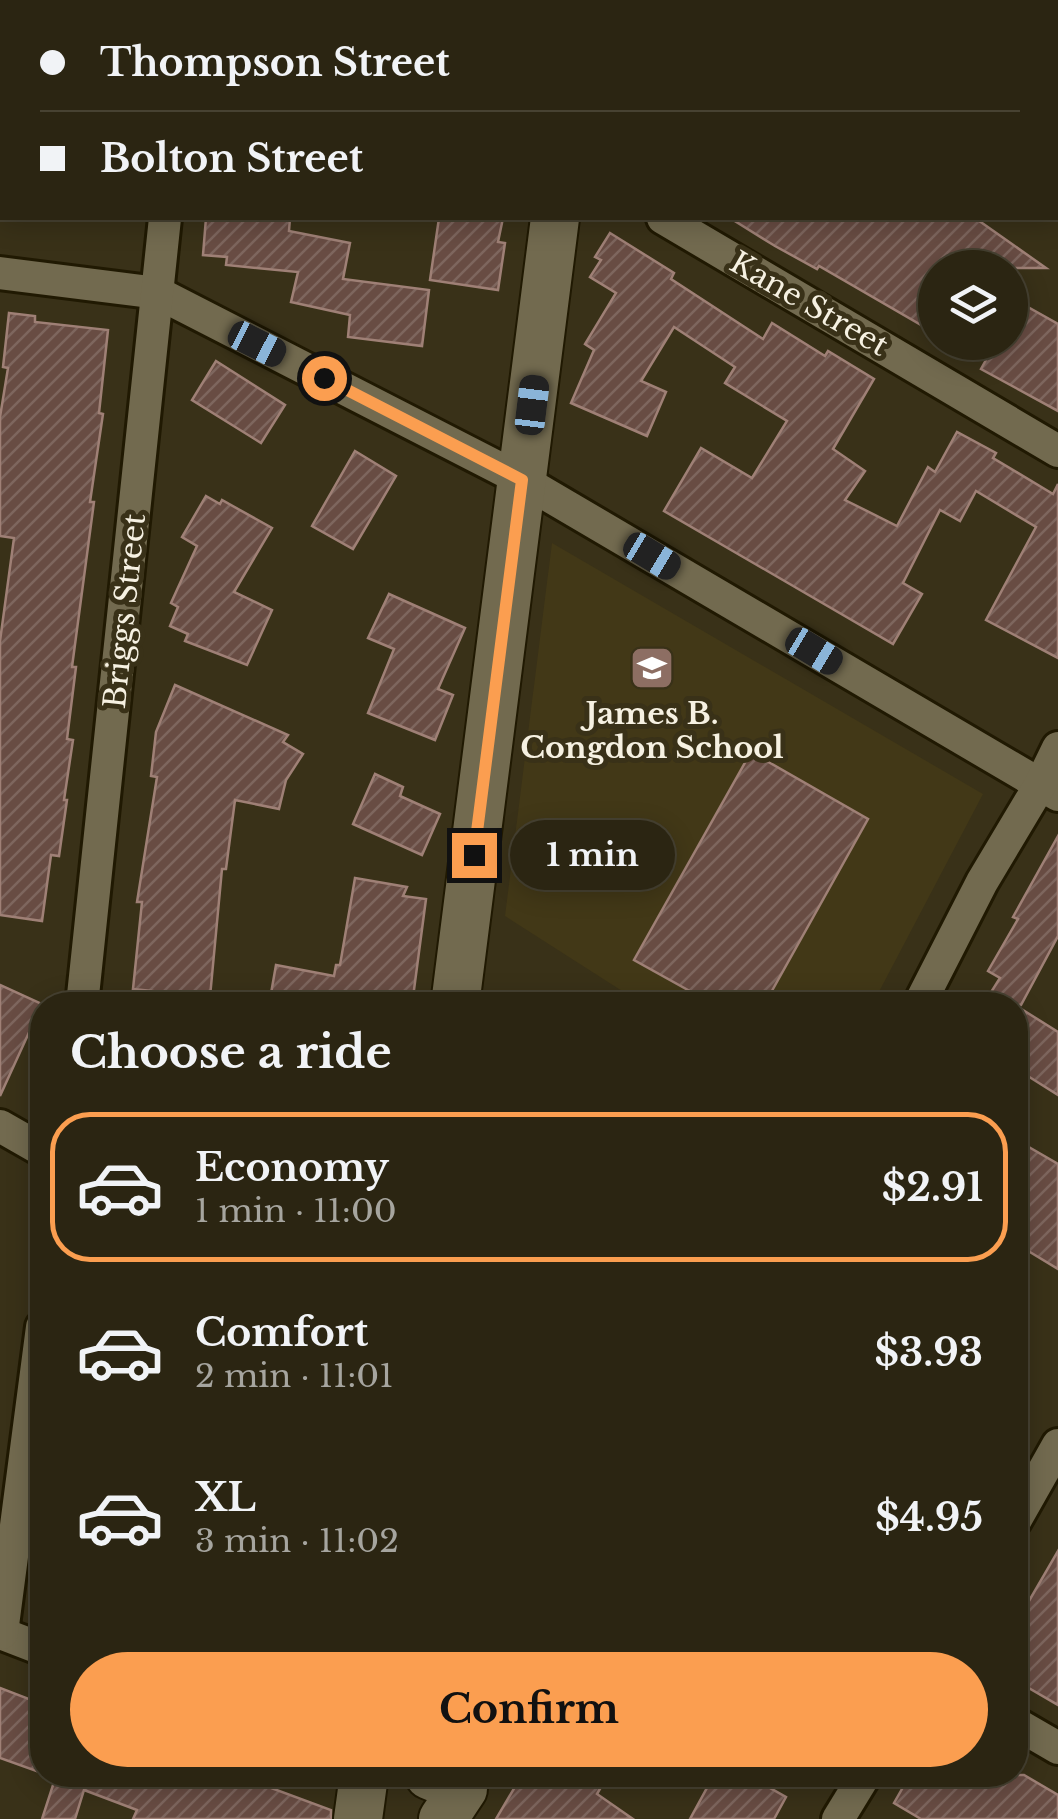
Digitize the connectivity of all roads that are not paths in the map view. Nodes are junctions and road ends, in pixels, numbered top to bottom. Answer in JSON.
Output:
{"nodes":[{"id":1,"x":165,"y":220,"type":"edge"},
{"id":2,"x":555,"y":220,"type":"edge"},
{"id":3,"x":666,"y":220,"type":"edge"},
{"id":4,"x":0,"y":273,"type":"edge"},
{"id":5,"x":158,"y":293,"type":"junction"},
{"id":6,"x":1058,"y":451,"type":"edge"},
{"id":7,"x":522,"y":480,"type":"junction"},
{"id":8,"x":1058,"y":748,"type":"edge"},
{"id":9,"x":1049,"y":790,"type":"edge"},
{"id":10,"x":83,"y":992,"type":"edge"},
{"id":11,"x":458,"y":992,"type":"edge"},
{"id":12,"x":925,"y":992,"type":"edge"},
{"id":13,"x":0,"y":1126,"type":"edge"},
{"id":14,"x":30,"y":1143,"type":"edge"},
{"id":15,"x":30,"y":1417,"type":"edge"},
{"id":16,"x":1058,"y":1445,"type":"edge"},
{"id":17,"x":1028,"y":1498,"type":"edge"},
{"id":18,"x":1,"y":1633,"type":"edge"},
{"id":19,"x":30,"y":1644,"type":"edge"},
{"id":20,"x":1028,"y":1731,"type":"edge"},
{"id":21,"x":1058,"y":1748,"type":"edge"},
{"id":22,"x":362,"y":1787,"type":"edge"},
{"id":23,"x":858,"y":1787,"type":"edge"},
{"id":24,"x":358,"y":1819,"type":"edge"},
{"id":25,"x":838,"y":1819,"type":"edge"}],
"edges":[{"from":1,"to":5,"type":"street","name":"Briggs Street"},
{"from":2,"to":7,"type":"street"},
{"from":3,"to":6,"type":"street","name":"Kane Street"},
{"from":4,"to":5,"type":"street"},
{"from":5,"to":7,"type":"street"},
{"from":5,"to":10,"type":"street","name":"Briggs Street"},
{"from":7,"to":9,"type":"street"},
{"from":7,"to":11,"type":"street"},
{"from":8,"to":9,"type":"street"},
{"from":9,"to":12,"type":"street"},
{"from":13,"to":14,"type":"street"},
{"from":15,"to":18,"type":"street"},
{"from":16,"to":17,"type":"street"},
{"from":18,"to":19,"type":"street"},
{"from":20,"to":21,"type":"street"},
{"from":22,"to":24,"type":"street"},
{"from":23,"to":25,"type":"street"}]}
